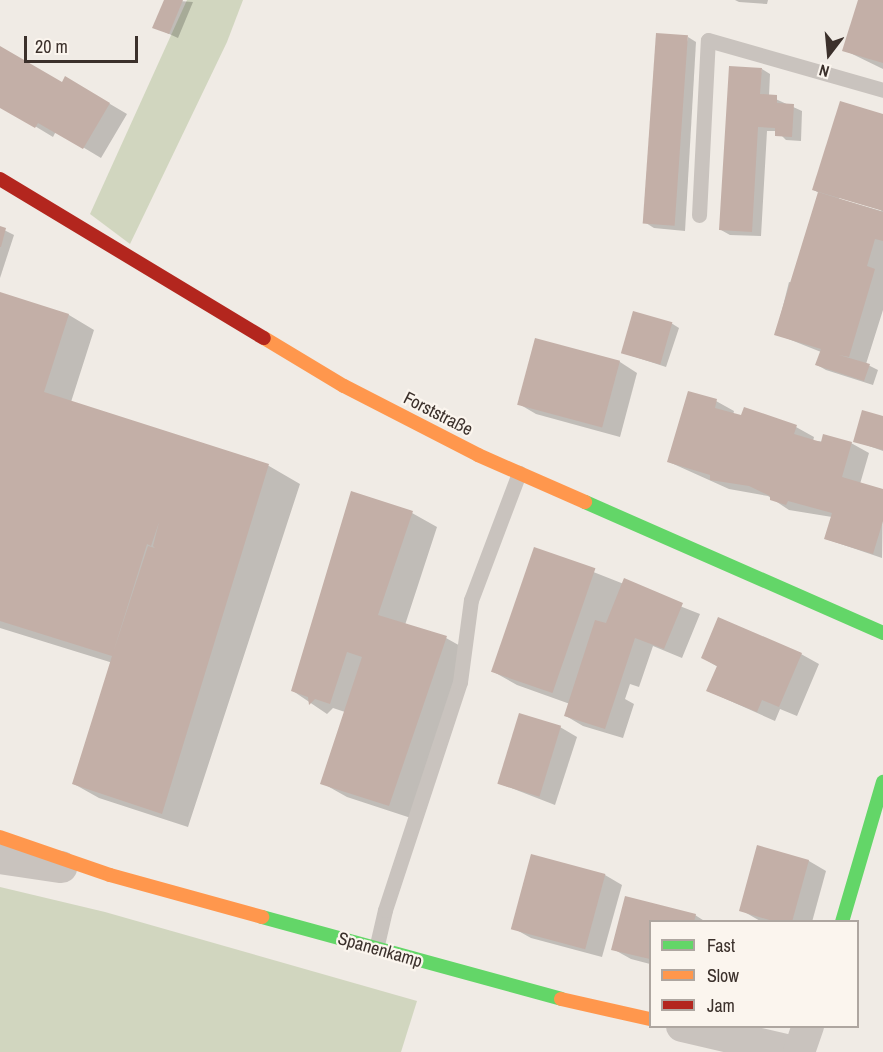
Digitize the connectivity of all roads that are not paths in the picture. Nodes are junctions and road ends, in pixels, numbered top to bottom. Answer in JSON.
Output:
{"nodes":[{"id":1,"x":883,"y":90,"type":"edge"},
{"id":2,"x":0,"y":180,"type":"edge"},
{"id":3,"x":699,"y":215,"type":"dead end"},
{"id":4,"x":519,"y":473,"type":"junction"},
{"id":5,"x":883,"y":633,"type":"edge"},
{"id":6,"x":883,"y":782,"type":"edge"},
{"id":7,"x":0,"y":837,"type":"edge"},
{"id":8,"x":0,"y":858,"type":"edge"},
{"id":9,"x":110,"y":875,"type":"junction"},
{"id":10,"x":842,"y":920,"type":"edge"},
{"id":11,"x":376,"y":949,"type":"junction"},
{"id":12,"x":649,"y":1019,"type":"edge"},
{"id":13,"x":691,"y":1028,"type":"edge"},
{"id":14,"x":807,"y":1028,"type":"edge"},
{"id":15,"x":797,"y":1052,"type":"edge"}],
"edges":[{"from":1,"to":3,"type":"lane"},
{"from":2,"to":4,"type":"street","name":"Forststraße"},
{"from":4,"to":5,"type":"street","name":"Forststraße"},
{"from":4,"to":11,"type":"lane"},
{"from":6,"to":10,"type":"street"},
{"from":7,"to":9,"type":"street","name":"Spanenkamp"},
{"from":8,"to":9,"type":"street","name":"Spanenkamp"},
{"from":9,"to":11,"type":"street","name":"Spanenkamp"},
{"from":11,"to":12,"type":"street","name":"Spanenkamp"},
{"from":13,"to":15,"type":"street"},
{"from":14,"to":15,"type":"street"}]}
